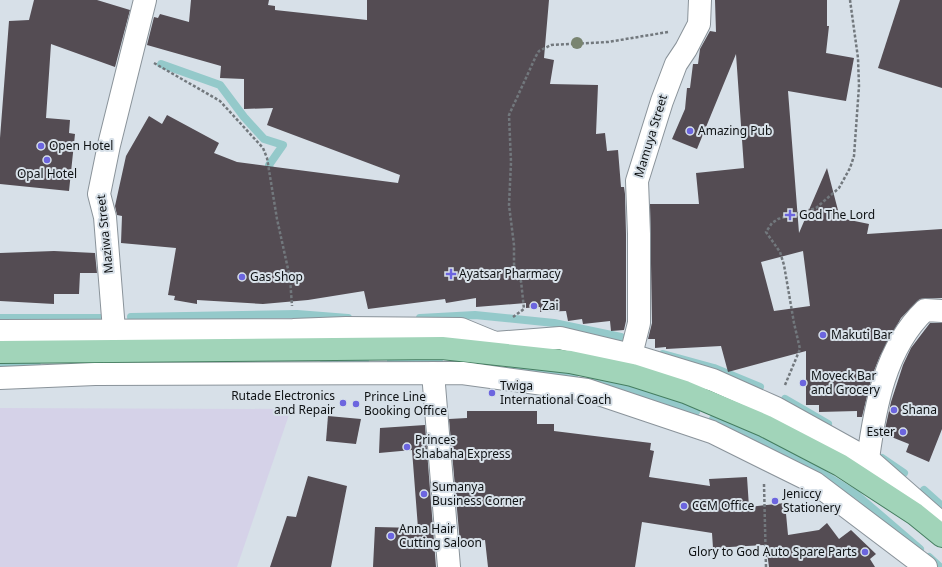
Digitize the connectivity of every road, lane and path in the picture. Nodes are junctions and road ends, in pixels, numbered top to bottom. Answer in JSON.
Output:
{"nodes":[{"id":1,"x":145,"y":0,"type":"edge"},
{"id":2,"x":700,"y":0,"type":"edge"},
{"id":3,"x":850,"y":0,"type":"edge"},
{"id":4,"x":699,"y":24,"type":"junction"},
{"id":5,"x":131,"y":59,"type":"junction"},
{"id":6,"x":942,"y":311,"type":"edge"},
{"id":7,"x":114,"y":330,"type":"junction"},
{"id":8,"x":293,"y":330,"type":"junction"},
{"id":9,"x":0,"y":332,"type":"edge"},
{"id":10,"x":495,"y":343,"type":"junction"},
{"id":11,"x":0,"y":352,"type":"edge"},
{"id":12,"x":632,"y":365,"type":"junction"},
{"id":13,"x":433,"y":374,"type":"junction"},
{"id":14,"x":0,"y":378,"type":"edge"},
{"id":15,"x":776,"y":408,"type":"junction"},
{"id":16,"x":763,"y":458,"type":"junction"},
{"id":17,"x":868,"y":459,"type":"junction"},
{"id":18,"x":942,"y":524,"type":"edge"},
{"id":19,"x":942,"y":536,"type":"edge"},
{"id":20,"x":448,"y":567,"type":"edge"},
{"id":21,"x":766,"y":567,"type":"edge"},
{"id":22,"x":926,"y":567,"type":"edge"}],
"edges":[{"from":1,"to":5,"type":"street","name":"Maziwa Street"},
{"from":2,"to":4,"type":"street","name":"Mamuya Street"},
{"from":3,"to":15,"type":"path"},
{"from":4,"to":10,"type":"path"},
{"from":4,"to":12,"type":"street","name":"Mamuya Street"},
{"from":5,"to":7,"type":"street","name":"Maziwa Street"},
{"from":5,"to":8,"type":"path"},
{"from":6,"to":17,"type":"street"},
{"from":7,"to":8,"type":"street"},
{"from":7,"to":9,"type":"street"},
{"from":8,"to":10,"type":"street"},
{"from":10,"to":12,"type":"street"},
{"from":11,"to":12,"type":"main road"},
{"from":12,"to":15,"type":"street"},
{"from":12,"to":19,"type":"main road"},
{"from":13,"to":14,"type":"street"},
{"from":13,"to":16,"type":"street"},
{"from":13,"to":20,"type":"street"},
{"from":15,"to":17,"type":"street"},
{"from":16,"to":21,"type":"path"},
{"from":16,"to":22,"type":"street"},
{"from":17,"to":18,"type":"street"}]}
